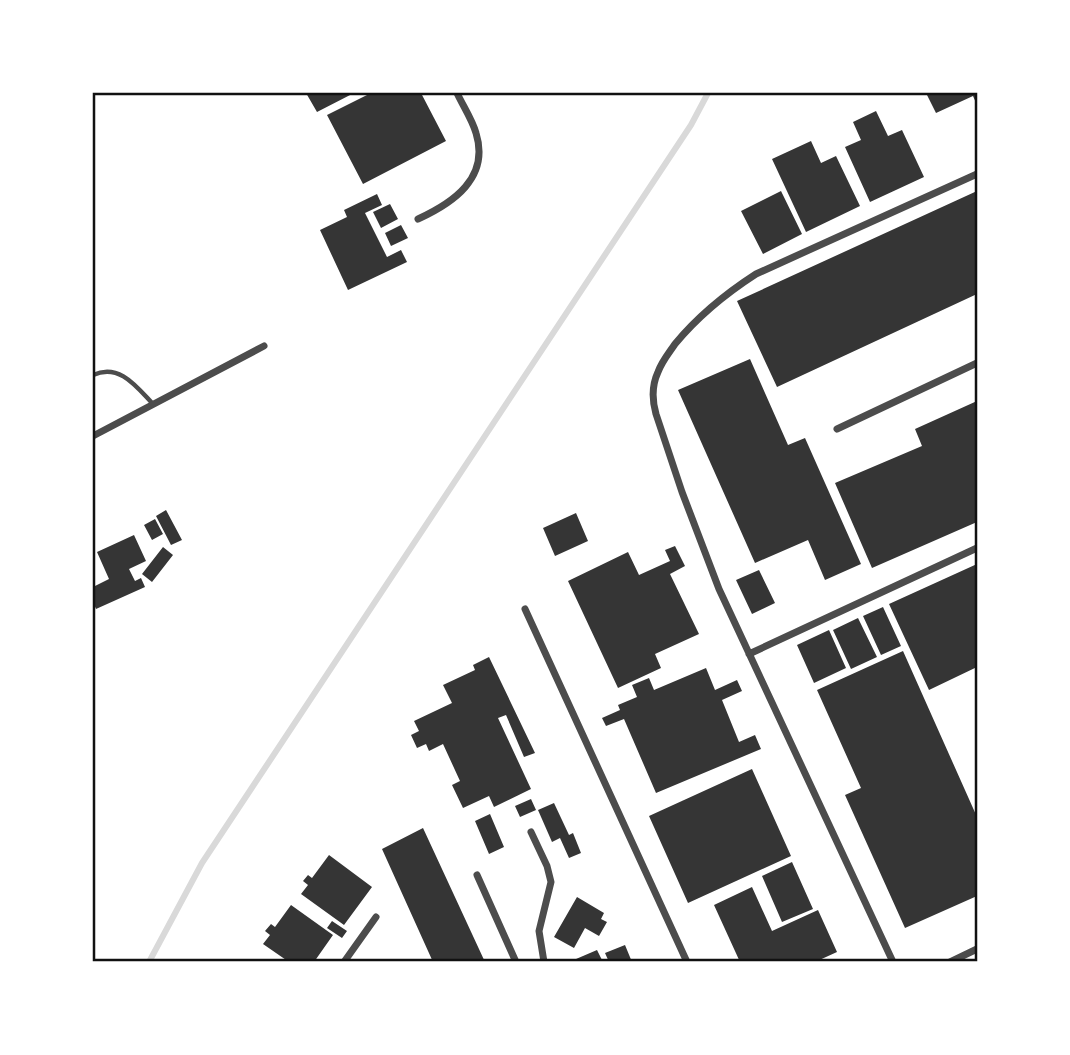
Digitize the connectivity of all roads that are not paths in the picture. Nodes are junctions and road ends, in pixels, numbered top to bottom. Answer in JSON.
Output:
{"nodes":[{"id":1,"x":457,"y":93,"type":"edge"},
{"id":2,"x":977,"y":174,"type":"edge"},
{"id":3,"x":418,"y":219,"type":"dead end"},
{"id":4,"x":264,"y":346,"type":"dead end"},
{"id":5,"x":977,"y":363,"type":"edge"},
{"id":6,"x":93,"y":375,"type":"edge"},
{"id":7,"x":152,"y":404,"type":"junction"},
{"id":8,"x":837,"y":429,"type":"dead end"},
{"id":9,"x":93,"y":436,"type":"edge"},
{"id":10,"x":977,"y":548,"type":"edge"},
{"id":11,"x":524,"y":609,"type":"dead end"},
{"id":12,"x":749,"y":654,"type":"junction"},
{"id":13,"x":531,"y":832,"type":"dead end"},
{"id":14,"x":477,"y":875,"type":"dead end"},
{"id":15,"x":376,"y":917,"type":"dead end"},
{"id":16,"x":977,"y":949,"type":"edge"},
{"id":17,"x":344,"y":962,"type":"edge"},
{"id":18,"x":516,"y":962,"type":"edge"},
{"id":19,"x":544,"y":962,"type":"edge"},
{"id":20,"x":687,"y":962,"type":"edge"},
{"id":21,"x":893,"y":962,"type":"edge"},
{"id":22,"x":950,"y":962,"type":"edge"}],
"edges":[{"from":1,"to":3,"type":"street"},
{"from":2,"to":12,"type":"street"},
{"from":4,"to":7,"type":"street"},
{"from":5,"to":8,"type":"street"},
{"from":6,"to":7,"type":"lane"},
{"from":7,"to":9,"type":"street"},
{"from":10,"to":12,"type":"street"},
{"from":11,"to":20,"type":"street"},
{"from":12,"to":21,"type":"street"},
{"from":13,"to":19,"type":"street"},
{"from":14,"to":18,"type":"street"},
{"from":15,"to":17,"type":"street"},
{"from":16,"to":22,"type":"street"}]}
